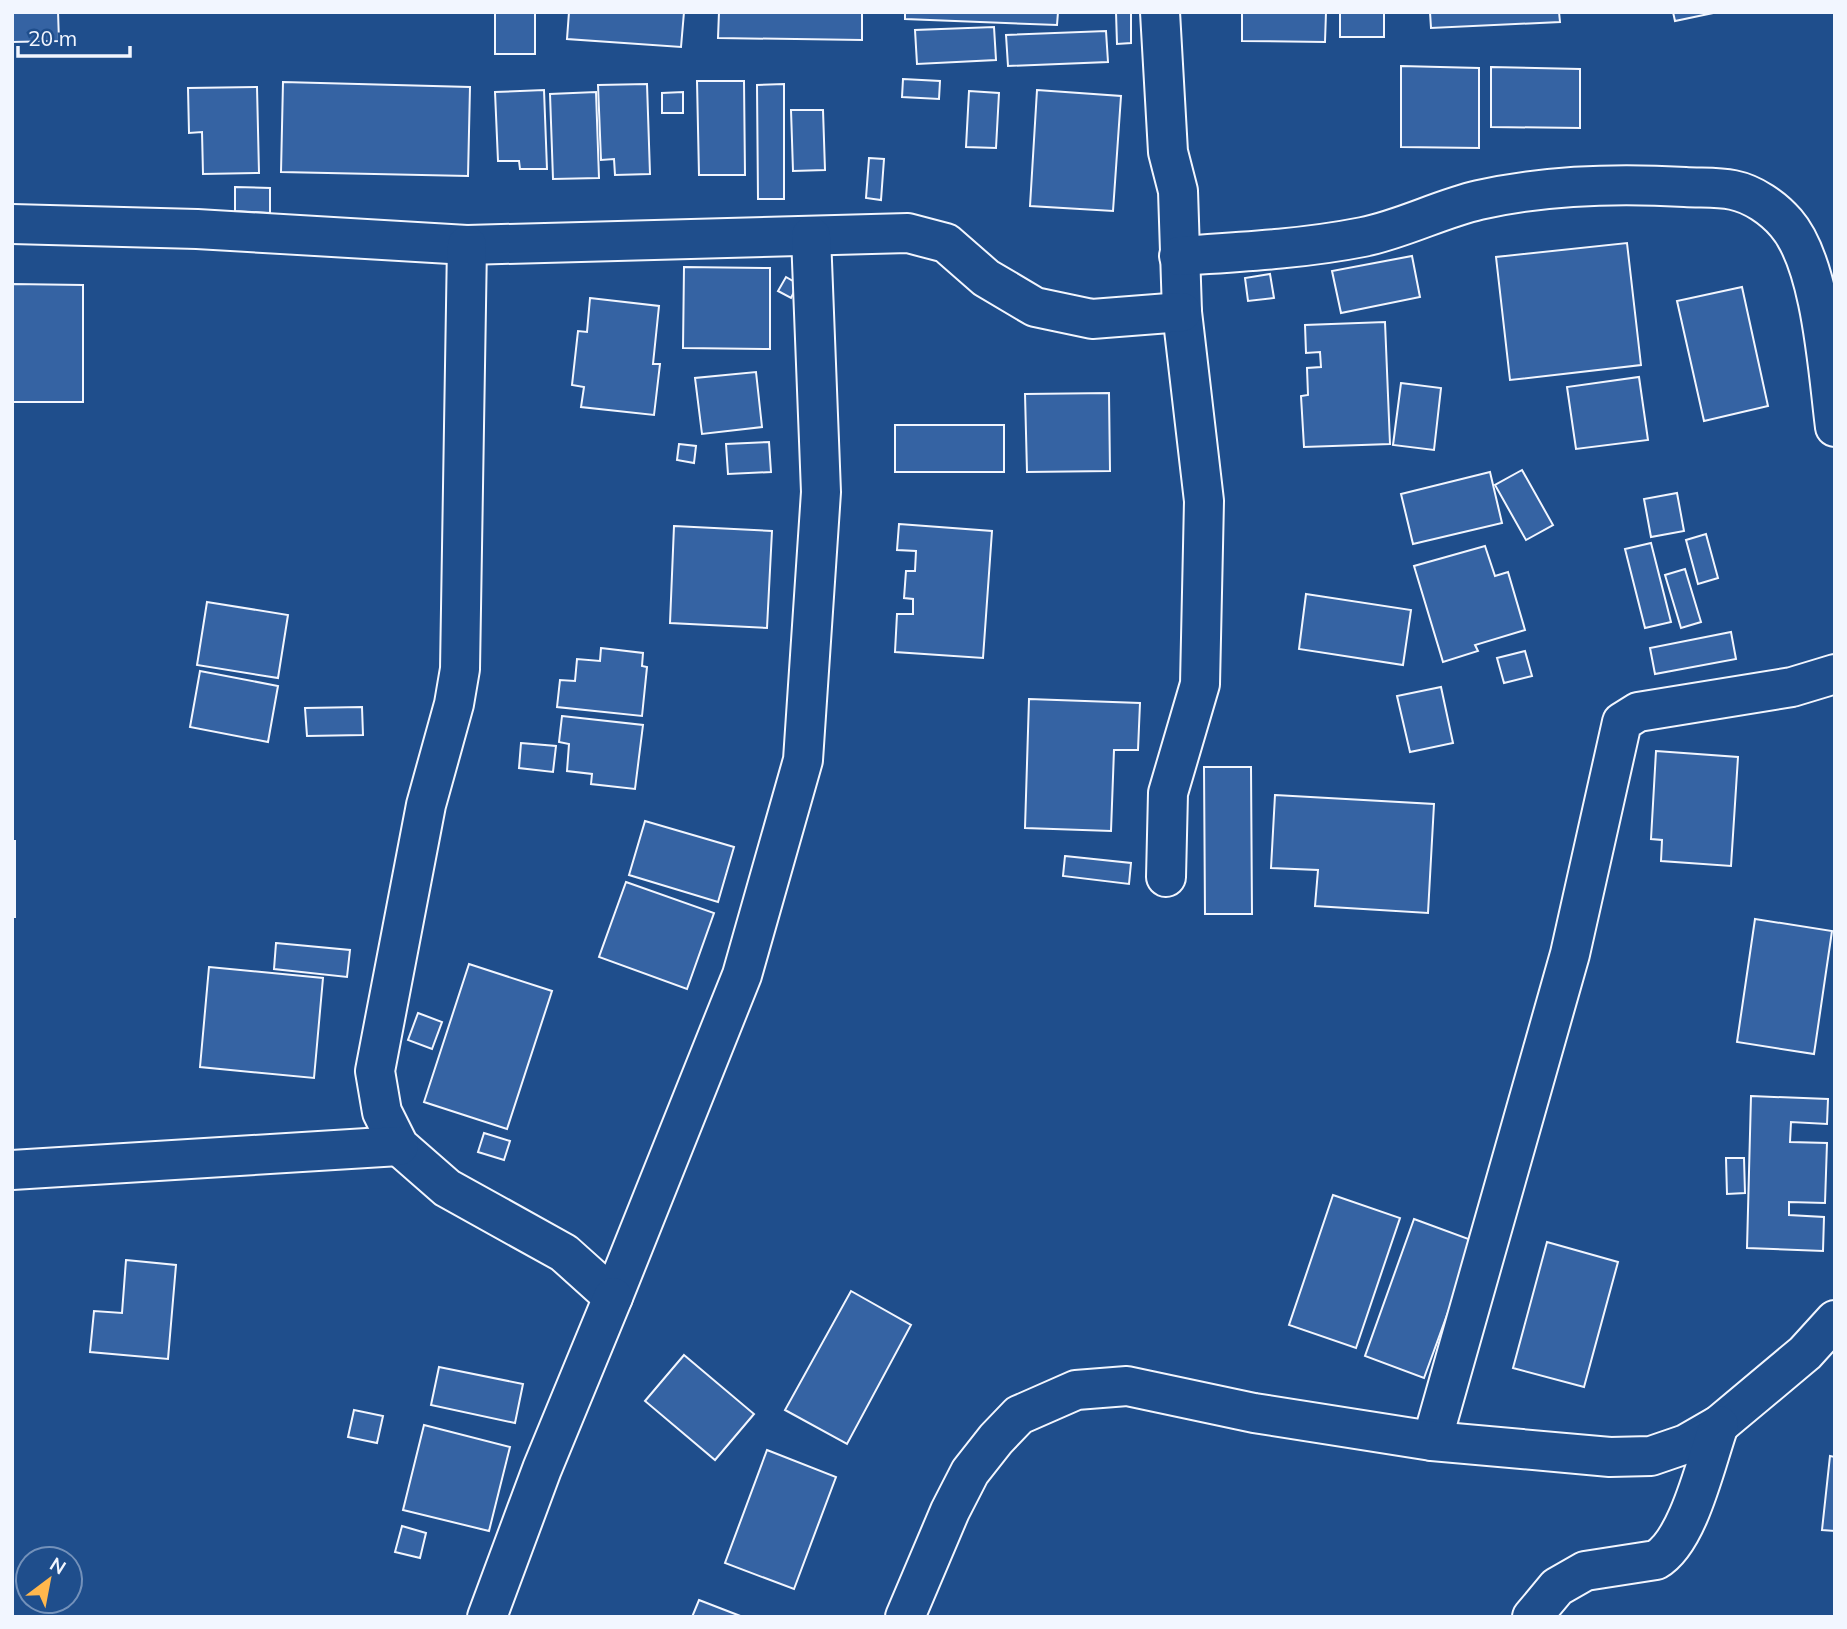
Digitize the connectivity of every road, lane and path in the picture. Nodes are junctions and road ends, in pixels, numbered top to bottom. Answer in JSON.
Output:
{"nodes":[{"id":1,"x":1160,"y":12,"type":"edge"},
{"id":2,"x":12,"y":224,"type":"edge"},
{"id":3,"x":811,"y":236,"type":"junction"},
{"id":4,"x":467,"y":245,"type":"junction"},
{"id":5,"x":1179,"y":256,"type":"junction"},
{"id":6,"x":1182,"y":312,"type":"junction"},
{"id":7,"x":1835,"y":427,"type":"edge"},
{"id":8,"x":1835,"y":674,"type":"edge"},
{"id":9,"x":1166,"y":877,"type":"dead end"},
{"id":10,"x":399,"y":1146,"type":"junction"},
{"id":11,"x":12,"y":1170,"type":"edge"},
{"id":12,"x":613,"y":1297,"type":"junction"},
{"id":13,"x":1835,"y":1320,"type":"edge"},
{"id":14,"x":1719,"y":1425,"type":"junction"},
{"id":15,"x":1432,"y":1441,"type":"junction"},
{"id":16,"x":487,"y":1617,"type":"edge"},
{"id":17,"x":905,"y":1617,"type":"edge"},
{"id":18,"x":1532,"y":1617,"type":"edge"}],
"edges":[{"from":1,"to":5,"type":"street"},
{"from":2,"to":4,"type":"street"},
{"from":3,"to":4,"type":"street"},
{"from":3,"to":6,"type":"street"},
{"from":3,"to":12,"type":"street"},
{"from":4,"to":10,"type":"street"},
{"from":5,"to":6,"type":"street"},
{"from":5,"to":7,"type":"street"},
{"from":6,"to":9,"type":"street"},
{"from":8,"to":15,"type":"street"},
{"from":10,"to":11,"type":"street"},
{"from":10,"to":12,"type":"street"},
{"from":12,"to":16,"type":"street"},
{"from":13,"to":14,"type":"street"},
{"from":14,"to":15,"type":"street"},
{"from":14,"to":18,"type":"street"},
{"from":15,"to":17,"type":"street"}]}
